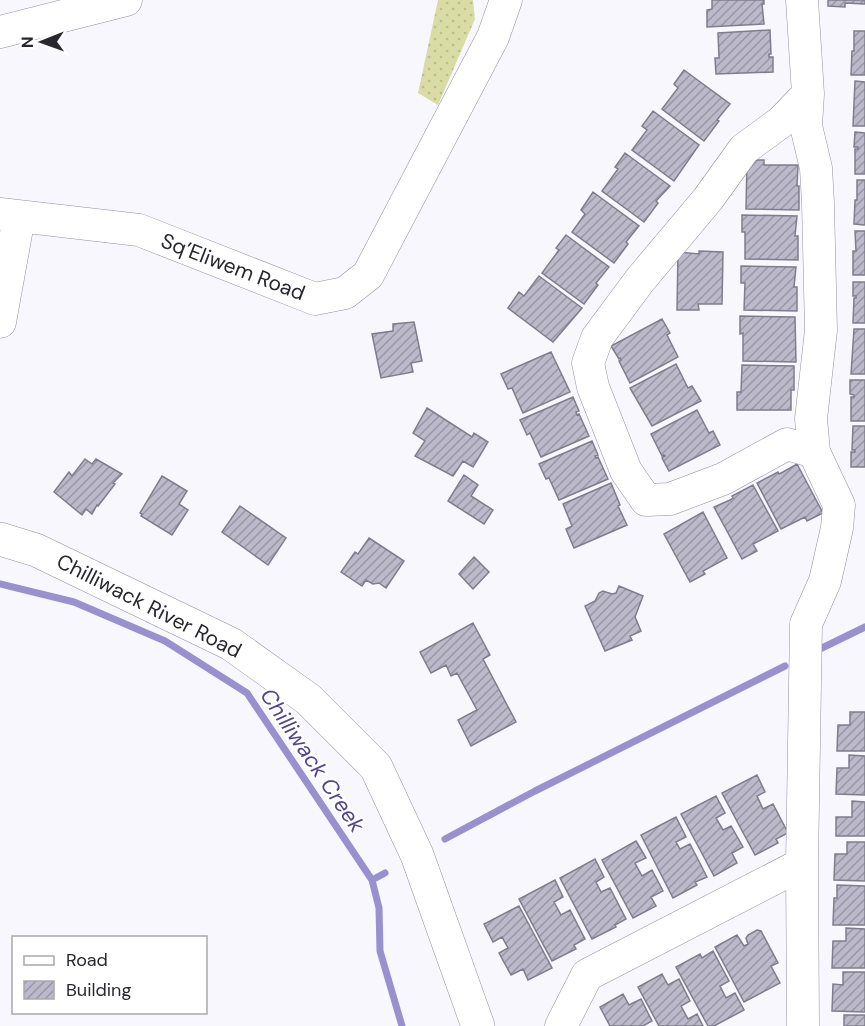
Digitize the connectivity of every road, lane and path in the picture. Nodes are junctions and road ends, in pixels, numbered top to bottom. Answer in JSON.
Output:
{"nodes":[{"id":1,"x":126,"y":0,"type":"edge"},
{"id":2,"x":506,"y":0,"type":"edge"},
{"id":3,"x":802,"y":0,"type":"edge"},
{"id":4,"x":0,"y":32,"type":"edge"},
{"id":5,"x":808,"y":94,"type":"junction"},
{"id":6,"x":10,"y":215,"type":"edge"},
{"id":7,"x":0,"y":322,"type":"edge"},
{"id":8,"x":814,"y":452,"type":"junction"},
{"id":9,"x":0,"y":539,"type":"edge"},
{"id":10,"x":802,"y":864,"type":"junction"},
{"id":11,"x":478,"y":1026,"type":"edge"},
{"id":12,"x":561,"y":1026,"type":"edge"},
{"id":13,"x":802,"y":1026,"type":"edge"}],
"edges":[{"from":1,"to":4,"type":"street"},
{"from":2,"to":6,"type":"street","name":"Sq’Eliwem Road"},
{"from":3,"to":5,"type":"street"},
{"from":5,"to":8,"type":"street"},
{"from":5,"to":8,"type":"street"},
{"from":6,"to":7,"type":"street"},
{"from":8,"to":10,"type":"street"},
{"from":9,"to":11,"type":"main road","name":"Chilliwack River Road"},
{"from":10,"to":12,"type":"street"},
{"from":10,"to":13,"type":"street"}]}
